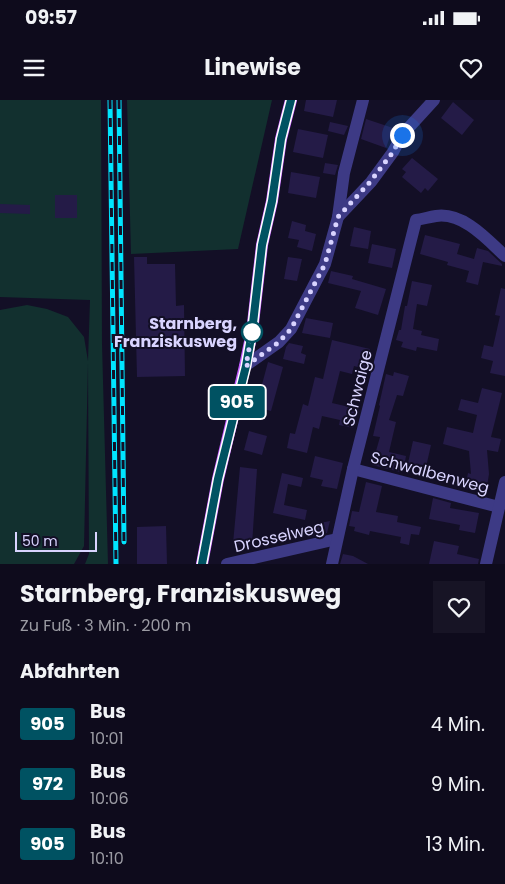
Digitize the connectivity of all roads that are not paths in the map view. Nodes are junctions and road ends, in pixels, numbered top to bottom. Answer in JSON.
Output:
{"nodes":[{"id":1,"x":291,"y":100,"type":"edge"},
{"id":2,"x":363,"y":100,"type":"edge"},
{"id":3,"x":434,"y":100,"type":"edge"},
{"id":4,"x":338,"y":217,"type":"junction"},
{"id":5,"x":505,"y":256,"type":"edge"},
{"id":6,"x":246,"y":366,"type":"junction"},
{"id":7,"x":353,"y":469,"type":"junction"},
{"id":8,"x":505,"y":482,"type":"edge"},
{"id":9,"x":499,"y":507,"type":"junction"},
{"id":10,"x":337,"y":539,"type":"junction"},
{"id":11,"x":202,"y":564,"type":"edge"},
{"id":12,"x":227,"y":564,"type":"edge"},
{"id":13,"x":332,"y":564,"type":"edge"},
{"id":14,"x":486,"y":564,"type":"edge"}],
"edges":[{"from":1,"to":6,"type":"main road"},
{"from":2,"to":4,"type":"street"},
{"from":3,"to":4,"type":"street"},
{"from":4,"to":6,"type":"street"},
{"from":5,"to":7,"type":"street","name":"Schwaige"},
{"from":6,"to":11,"type":"main road"},
{"from":7,"to":9,"type":"street","name":"Schwalbenweg"},
{"from":7,"to":10,"type":"street","name":"Schwaige"},
{"from":8,"to":9,"type":"street"},
{"from":9,"to":14,"type":"street"},
{"from":10,"to":12,"type":"street","name":"Drosselweg"},
{"from":10,"to":13,"type":"street","name":"Schwaige"}]}
